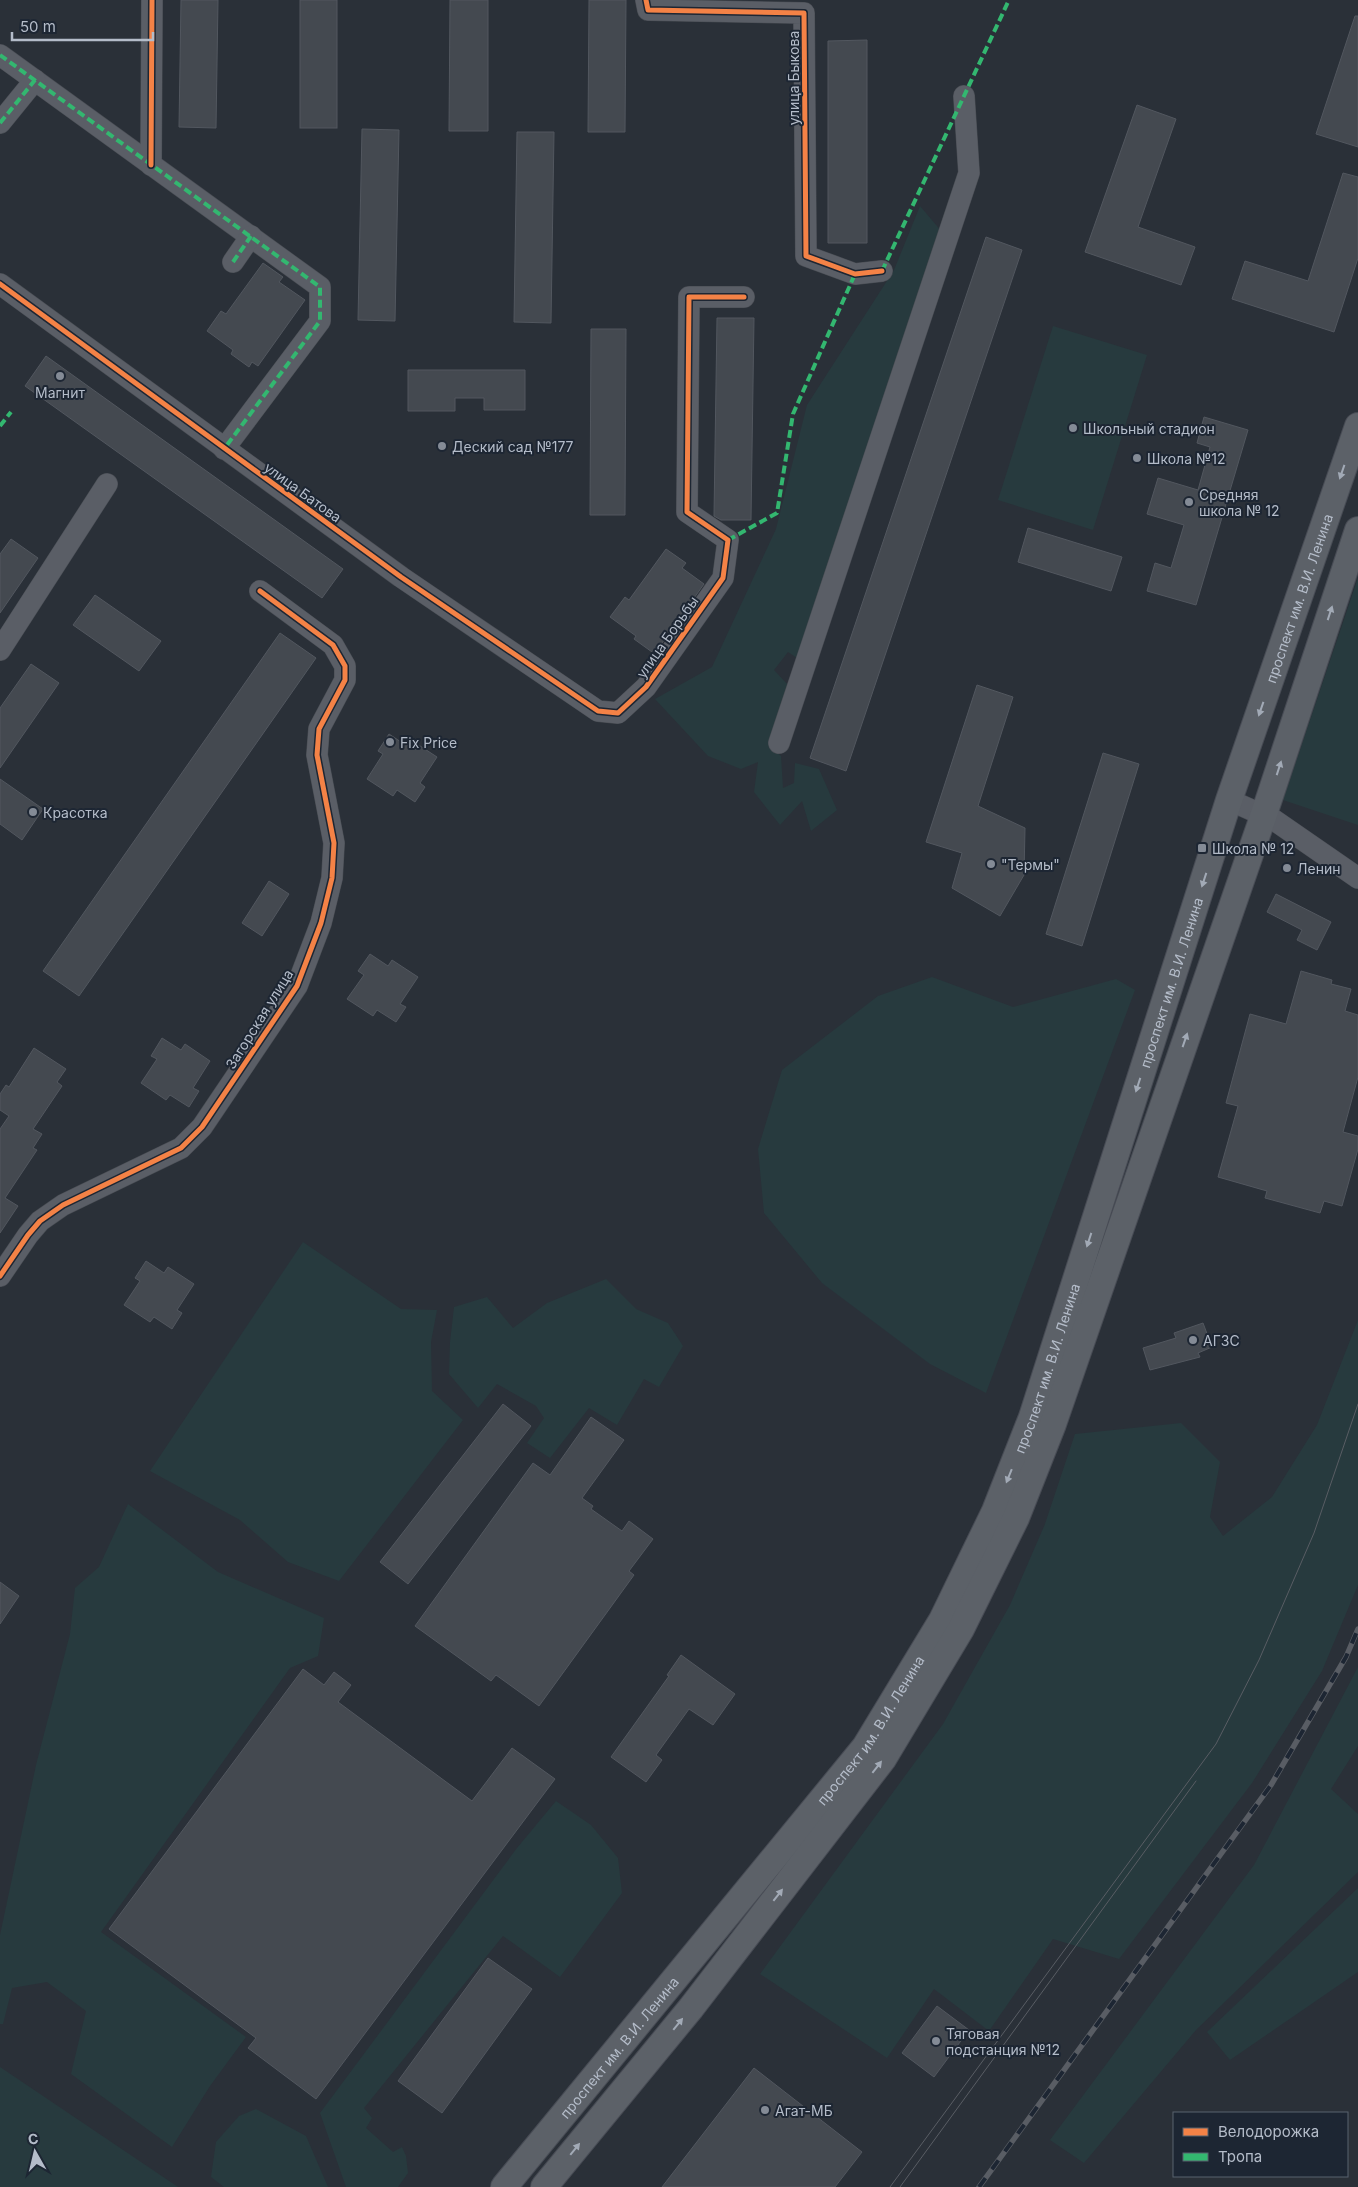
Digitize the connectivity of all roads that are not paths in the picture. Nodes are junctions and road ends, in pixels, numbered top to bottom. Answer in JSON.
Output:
{"nodes":[{"id":1,"x":152,"y":0,"type":"edge"},
{"id":2,"x":646,"y":0,"type":"edge"},
{"id":3,"x":0,"y":55,"type":"edge"},
{"id":4,"x":35,"y":80,"type":"junction"},
{"id":5,"x":964,"y":96,"type":"dead end"},
{"id":6,"x":0,"y":123,"type":"edge"},
{"id":7,"x":151,"y":165,"type":"junction"},
{"id":8,"x":251,"y":236,"type":"junction"},
{"id":9,"x":233,"y":262,"type":"dead end"},
{"id":10,"x":882,"y":271,"type":"dead end"},
{"id":11,"x":0,"y":284,"type":"edge"},
{"id":12,"x":744,"y":297,"type":"dead end"},
{"id":13,"x":1358,"y":426,"type":"edge"},
{"id":14,"x":224,"y":449,"type":"junction"},
{"id":15,"x":107,"y":484,"type":"dead end"},
{"id":16,"x":1358,"y":530,"type":"edge"},
{"id":17,"x":260,"y":591,"type":"dead end"},
{"id":18,"x":0,"y":650,"type":"edge"},
{"id":19,"x":598,"y":711,"type":"joint"},
{"id":20,"x":780,"y":743,"type":"dead end"},
{"id":21,"x":1229,"y":800,"type":"junction"},
{"id":22,"x":1264,"y":814,"type":"junction"},
{"id":23,"x":1358,"y":878,"type":"edge"},
{"id":24,"x":0,"y":1276,"type":"edge"},
{"id":25,"x":504,"y":2187,"type":"edge"},
{"id":26,"x":544,"y":2187,"type":"edge"}],
"edges":[{"from":1,"to":7,"type":"street"},
{"from":2,"to":10,"type":"street","name":"улица Быкова"},
{"from":3,"to":4,"type":"street"},
{"from":4,"to":6,"type":"street"},
{"from":4,"to":7,"type":"street"},
{"from":5,"to":20,"type":"street"},
{"from":7,"to":8,"type":"street"},
{"from":8,"to":9,"type":"street"},
{"from":8,"to":14,"type":"street"},
{"from":11,"to":14,"type":"street","name":"улица Батова"},
{"from":12,"to":19,"type":"street","name":"улица Борьбы"},
{"from":13,"to":21,"type":"main road","name":"проспект им. В.И. Ленина","one_way":true},
{"from":14,"to":19,"type":"street","name":"улица Батова"},
{"from":15,"to":18,"type":"street"},
{"from":22,"to":16,"type":"main road","name":"проспект им. В.И. Ленина","one_way":true},
{"from":17,"to":24,"type":"street","name":"Загорская улица"},
{"from":21,"to":22,"type":"street"},
{"from":21,"to":25,"type":"main road","name":"проспект им. В.И. Ленина","one_way":true},
{"from":22,"to":23,"type":"street"},
{"from":26,"to":22,"type":"main road","name":"проспект им. В.И. Ленина","one_way":true}]}
